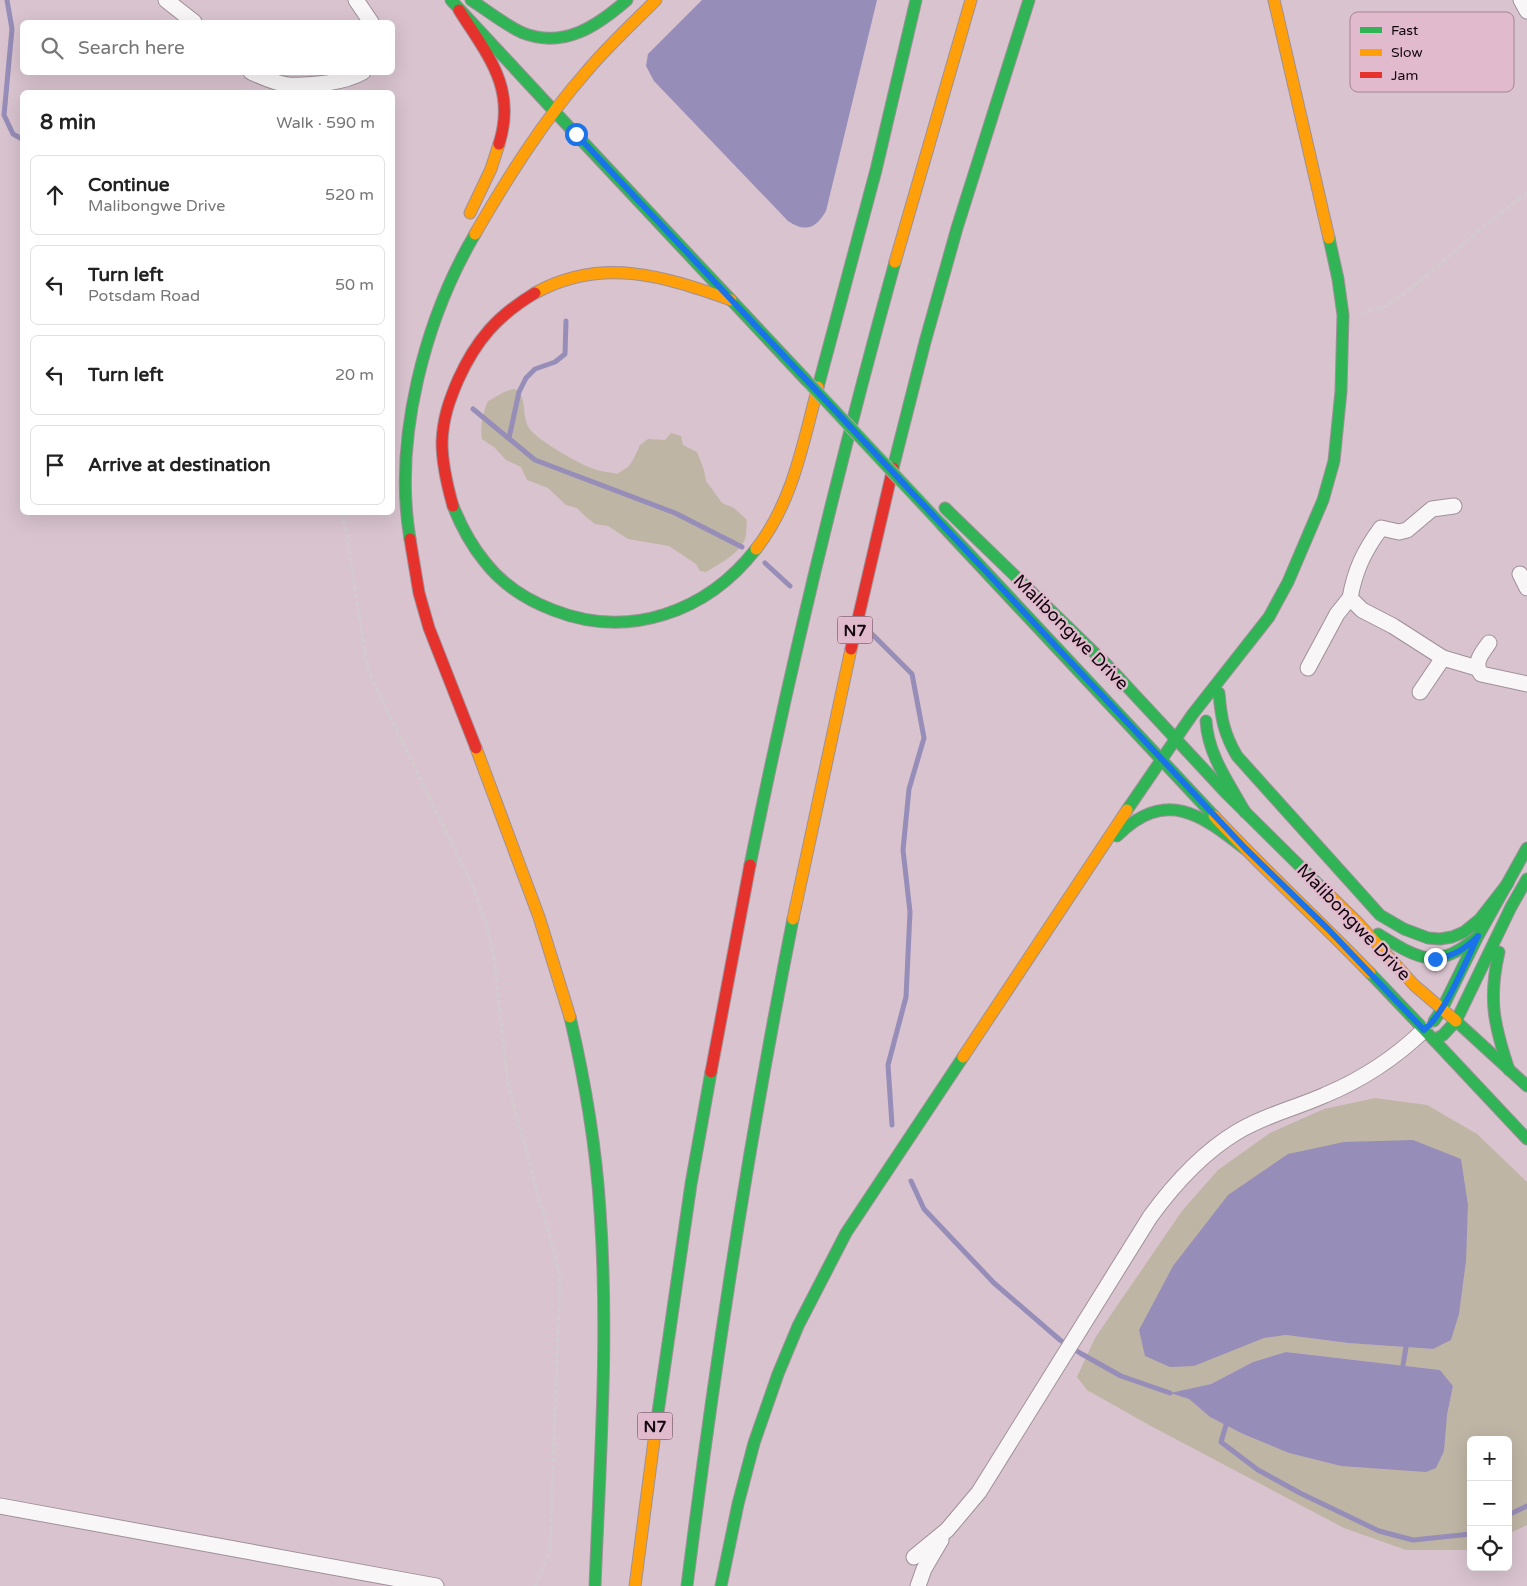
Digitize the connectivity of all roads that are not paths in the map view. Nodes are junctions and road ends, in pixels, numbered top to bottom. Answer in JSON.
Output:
{"nodes":[{"id":1,"x":166,"y":0,"type":"edge"},
{"id":2,"x":356,"y":0,"type":"edge"},
{"id":3,"x":451,"y":0,"type":"edge"},
{"id":4,"x":471,"y":0,"type":"edge"},
{"id":5,"x":627,"y":0,"type":"edge"},
{"id":6,"x":656,"y":0,"type":"edge"},
{"id":7,"x":916,"y":0,"type":"edge"},
{"id":8,"x":970,"y":0,"type":"edge"},
{"id":9,"x":1029,"y":0,"type":"edge"},
{"id":10,"x":1274,"y":0,"type":"edge"},
{"id":11,"x":1521,"y":0,"type":"edge"},
{"id":12,"x":459,"y":10,"type":"junction"},
{"id":13,"x":1527,"y":12,"type":"edge"},
{"id":14,"x":191,"y":20,"type":"edge"},
{"id":15,"x":370,"y":20,"type":"edge"},
{"id":16,"x":502,"y":34,"type":"dead end"},
{"id":17,"x":260,"y":75,"type":"edge"},
{"id":18,"x":358,"y":75,"type":"edge"},
{"id":19,"x":555,"y":112,"type":"junction"},
{"id":20,"x":466,"y":220,"type":"dead end"},
{"id":21,"x":457,"y":242,"type":"dead end"},
{"id":22,"x":452,"y":276,"type":"junction"},
{"id":23,"x":731,"y":300,"type":"junction"},
{"id":24,"x":811,"y":365,"type":"dead end"},
{"id":25,"x":831,"y":386,"type":"dead end"},
{"id":26,"x":844,"y":401,"type":"dead end"},
{"id":27,"x":865,"y":422,"type":"dead end"},
{"id":28,"x":885,"y":444,"type":"dead end"},
{"id":29,"x":905,"y":465,"type":"dead end"},
{"id":30,"x":942,"y":504,"type":"dead end"},
{"id":31,"x":1454,"y":506,"type":"dead end"},
{"id":32,"x":1520,"y":574,"type":"dead end"},
{"id":33,"x":1527,"y":588,"type":"edge"},
{"id":34,"x":1350,"y":598,"type":"junction"},
{"id":35,"x":1489,"y":643,"type":"dead end"},
{"id":36,"x":1238,"y":658,"type":"junction"},
{"id":37,"x":1443,"y":658,"type":"junction"},
{"id":38,"x":1308,"y":668,"type":"dead end"},
{"id":39,"x":1477,"y":668,"type":"junction"},
{"id":40,"x":1527,"y":684,"type":"edge"},
{"id":41,"x":1420,"y":692,"type":"dead end"},
{"id":42,"x":1219,"y":693,"type":"junction"},
{"id":43,"x":1175,"y":739,"type":"junction"},
{"id":44,"x":1161,"y":759,"type":"junction"},
{"id":45,"x":1245,"y":812,"type":"junction"},
{"id":46,"x":1245,"y":848,"type":"junction"},
{"id":47,"x":1527,"y":848,"type":"edge"},
{"id":48,"x":1101,"y":849,"type":"junction"},
{"id":49,"x":1527,"y":879,"type":"edge"},
{"id":50,"x":1508,"y":883,"type":"junction"},
{"id":51,"x":1511,"y":907,"type":"junction"},
{"id":52,"x":1359,"y":924,"type":"junction"},
{"id":53,"x":1478,"y":936,"type":"junction"},
{"id":54,"x":1442,"y":1009,"type":"junction"},
{"id":55,"x":1456,"y":1021,"type":"junction"},
{"id":56,"x":1429,"y":1035,"type":"junction"},
{"id":57,"x":1509,"y":1070,"type":"junction"},
{"id":58,"x":1527,"y":1086,"type":"edge"},
{"id":59,"x":1527,"y":1139,"type":"edge"},
{"id":60,"x":0,"y":1506,"type":"edge"},
{"id":61,"x":946,"y":1530,"type":"junction"},
{"id":62,"x":914,"y":1557,"type":"dead end"},
{"id":63,"x":436,"y":1586,"type":"edge"},
{"id":64,"x":595,"y":1586,"type":"edge"},
{"id":65,"x":635,"y":1586,"type":"edge"},
{"id":66,"x":687,"y":1586,"type":"edge"},
{"id":67,"x":721,"y":1586,"type":"edge"},
{"id":68,"x":918,"y":1586,"type":"edge"}],
"edges":[{"from":1,"to":14,"type":"street"},
{"from":2,"to":15,"type":"street"},
{"from":3,"to":12,"type":"main road"},
{"from":4,"to":5,"type":"main road"},
{"from":4,"to":16,"type":"main road"},
{"from":6,"to":19,"type":"main road"},
{"from":7,"to":23,"type":"main road"},
{"from":8,"to":65,"type":"main road","number":"N7"},
{"from":9,"to":66,"type":"main road","number":"N7"},
{"from":10,"to":36,"type":"main road"},
{"from":11,"to":13,"type":"street"},
{"from":12,"to":19,"type":"main road","name":"Malibongwe Drive"},
{"from":12,"to":20,"type":"main road"},
{"from":17,"to":18,"type":"street"},
{"from":19,"to":22,"type":"main road"},
{"from":19,"to":23,"type":"main road","name":"Malibongwe Drive"},
{"from":21,"to":22,"type":"main road"},
{"from":22,"to":64,"type":"main road"},
{"from":23,"to":44,"type":"main road","name":"Malibongwe Drive","bridge":true},
{"from":24,"to":25,"type":"main road"},
{"from":26,"to":27,"type":"main road"},
{"from":28,"to":29,"type":"main road"},
{"from":30,"to":43,"type":"main road","name":"Malibongwe Drive"},
{"from":31,"to":34,"type":"street"},
{"from":32,"to":33,"type":"street"},
{"from":34,"to":37,"type":"street"},
{"from":34,"to":38,"type":"street"},
{"from":35,"to":39,"type":"street"},
{"from":36,"to":42,"type":"main road"},
{"from":36,"to":43,"type":"main road"},
{"from":37,"to":39,"type":"street"},
{"from":37,"to":41,"type":"street"},
{"from":39,"to":40,"type":"street"},
{"from":42,"to":45,"type":"main road"},
{"from":42,"to":50,"type":"main road"},
{"from":43,"to":44,"type":"main road"},
{"from":43,"to":45,"type":"main road","name":"Malibongwe Drive"},
{"from":44,"to":46,"type":"main road","name":"Malibongwe Drive"},
{"from":44,"to":48,"type":"main road"},
{"from":45,"to":52,"type":"main road","name":"Malibongwe Drive"},
{"from":46,"to":48,"type":"main road"},
{"from":46,"to":56,"type":"main road","name":"Malibongwe Drive"},
{"from":47,"to":50,"type":"main road"},
{"from":48,"to":67,"type":"main road"},
{"from":49,"to":51,"type":"main road"},
{"from":50,"to":53,"type":"main road"},
{"from":51,"to":55,"type":"main road"},
{"from":51,"to":57,"type":"main road"},
{"from":52,"to":53,"type":"main road"},
{"from":52,"to":54,"type":"main road","name":"Malibongwe Drive"},
{"from":53,"to":54,"type":"main road"},
{"from":54,"to":55,"type":"main road","name":"Malibongwe Drive"},
{"from":54,"to":56,"type":"main road"},
{"from":55,"to":56,"type":"main road"},
{"from":55,"to":57,"type":"main road","name":"Malibongwe Drive"},
{"from":56,"to":59,"type":"main road","name":"Malibongwe Drive"},
{"from":56,"to":61,"type":"street"},
{"from":57,"to":58,"type":"main road","name":"Malibongwe Drive"},
{"from":60,"to":63,"type":"street"},
{"from":61,"to":62,"type":"street"},
{"from":61,"to":68,"type":"street"}]}
